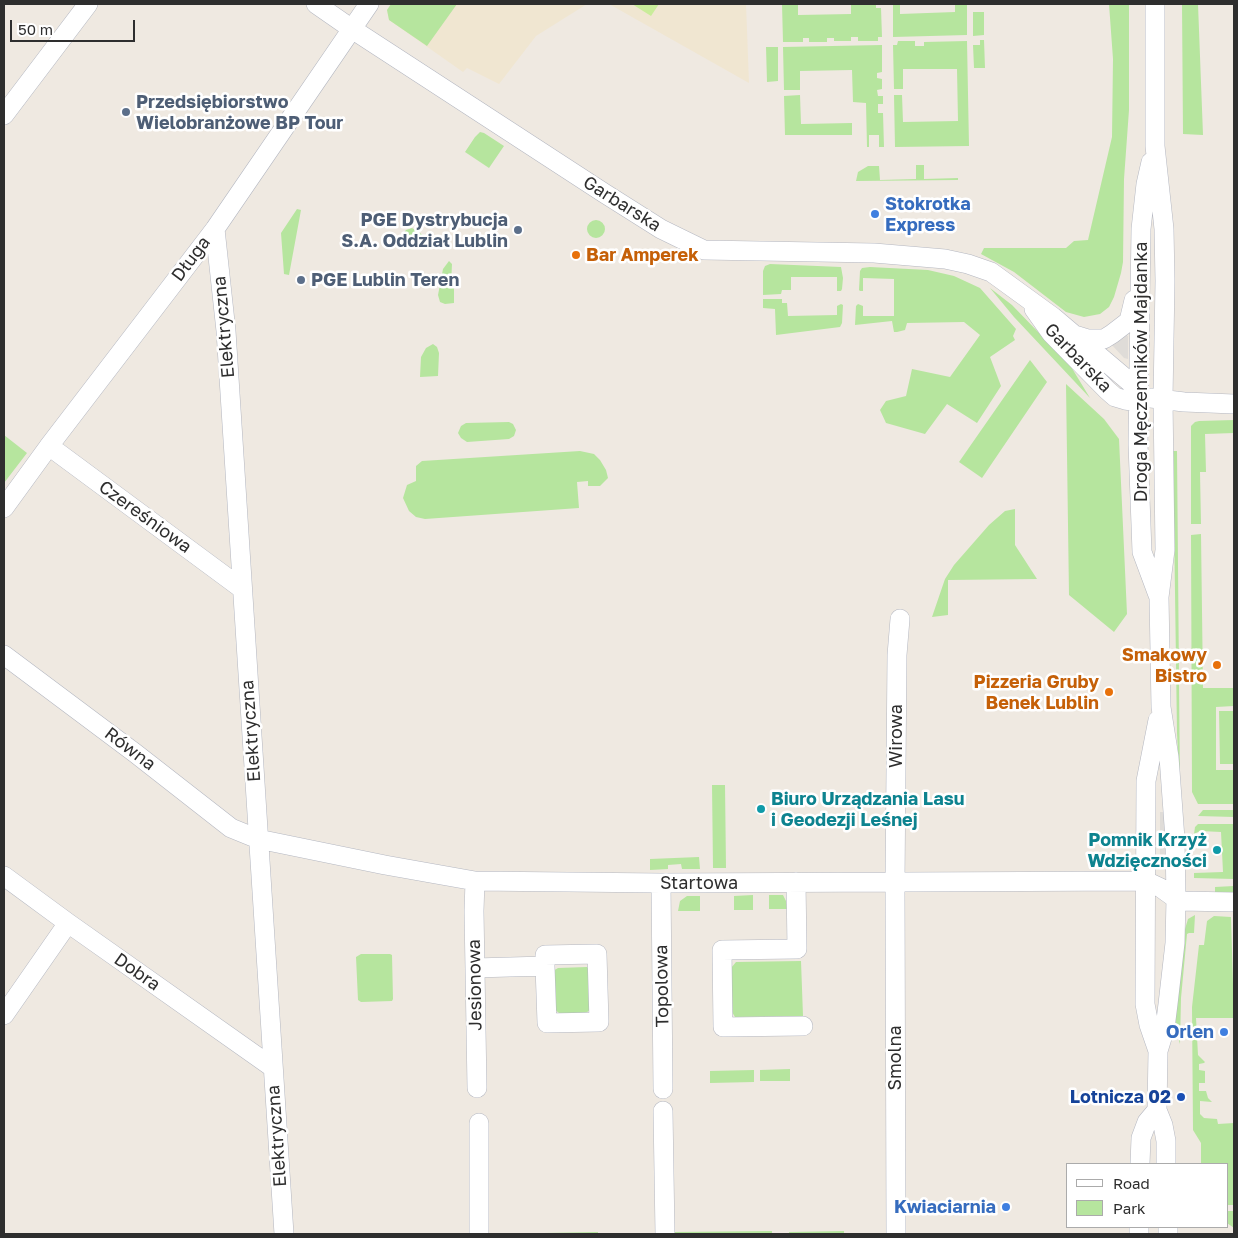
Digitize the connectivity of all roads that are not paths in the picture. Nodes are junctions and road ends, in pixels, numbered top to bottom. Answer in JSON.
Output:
{"nodes":[{"id":1,"x":88,"y":4,"type":"edge"},
{"id":2,"x":316,"y":4,"type":"edge"},
{"id":3,"x":369,"y":4,"type":"edge"},
{"id":4,"x":1155,"y":4,"type":"edge"},
{"id":5,"x":352,"y":29,"type":"junction"},
{"id":6,"x":4,"y":115,"type":"edge"},
{"id":7,"x":1155,"y":146,"type":"junction"},
{"id":8,"x":215,"y":229,"type":"junction"},
{"id":9,"x":1141,"y":254,"type":"junction"},
{"id":10,"x":1026,"y":296,"type":"junction"},
{"id":11,"x":1074,"y":335,"type":"junction"},
{"id":12,"x":1139,"y":398,"type":"junction"},
{"id":13,"x":1163,"y":399,"type":"junction"},
{"id":14,"x":1234,"y":404,"type":"edge"},
{"id":15,"x":49,"y":446,"type":"junction"},
{"id":16,"x":4,"y":508,"type":"edge"},
{"id":17,"x":242,"y":588,"type":"junction"},
{"id":18,"x":1158,"y":597,"type":"junction"},
{"id":19,"x":900,"y":619,"type":"dead end"},
{"id":20,"x":4,"y":655,"type":"edge"},
{"id":21,"x":1161,"y":708,"type":"junction"},
{"id":22,"x":258,"y":839,"type":"junction"},
{"id":23,"x":4,"y":876,"type":"edge"},
{"id":24,"x":475,"y":881,"type":"junction"},
{"id":25,"x":796,"y":882,"type":"junction"},
{"id":26,"x":895,"y":882,"type":"junction"},
{"id":27,"x":1146,"y":882,"type":"junction"},
{"id":28,"x":660,"y":883,"type":"junction"},
{"id":29,"x":1176,"y":899,"type":"junction"},
{"id":30,"x":1234,"y":902,"type":"edge"},
{"id":31,"x":68,"y":923,"type":"junction"},
{"id":32,"x":546,"y":966,"type":"junction"},
{"id":33,"x":475,"y":968,"type":"junction"},
{"id":34,"x":4,"y":1015,"type":"edge"},
{"id":35,"x":803,"y":1026,"type":"dead end"},
{"id":36,"x":1158,"y":1051,"type":"junction"},
{"id":37,"x":272,"y":1067,"type":"junction"},
{"id":38,"x":477,"y":1088,"type":"dead end"},
{"id":39,"x":663,"y":1089,"type":"dead end"},
{"id":40,"x":1157,"y":1110,"type":"junction"},
{"id":41,"x":663,"y":1111,"type":"dead end"},
{"id":42,"x":479,"y":1123,"type":"dead end"},
{"id":43,"x":1140,"y":1163,"type":"edge"},
{"id":44,"x":1166,"y":1163,"type":"edge"},
{"id":45,"x":284,"y":1234,"type":"edge"},
{"id":46,"x":479,"y":1234,"type":"edge"},
{"id":47,"x":665,"y":1234,"type":"edge"},
{"id":48,"x":896,"y":1234,"type":"edge"}],
"edges":[{"from":1,"to":6,"type":"street"},
{"from":2,"to":5,"type":"street","name":"Garbarska"},
{"from":3,"to":5,"type":"street","name":"Długa"},
{"from":4,"to":7,"type":"street","name":"Droga Męczenników Majdanka"},
{"from":5,"to":8,"type":"street","name":"Długa"},
{"from":5,"to":10,"type":"street","name":"Garbarska"},
{"from":7,"to":9,"type":"street","name":"Droga Męczenników Majdanka"},
{"from":7,"to":13,"type":"street","name":"Droga Męczenników Majdanka"},
{"from":8,"to":15,"type":"street","name":"Długa"},
{"from":8,"to":17,"type":"street","name":"Elektryczna"},
{"from":9,"to":11,"type":"street","name":"Garbarska"},
{"from":9,"to":12,"type":"street","name":"Droga Męczenników Majdanka"},
{"from":10,"to":11,"type":"street","name":"Garbarska"},
{"from":10,"to":12,"type":"street","name":"Garbarska"},
{"from":11,"to":12,"type":"street","name":"Garbarska"},
{"from":12,"to":13,"type":"street"},
{"from":12,"to":18,"type":"street","name":"Droga Męczenników Majdanka"},
{"from":13,"to":14,"type":"street"},
{"from":13,"to":18,"type":"street","name":"Droga Męczenników Majdanka"},
{"from":15,"to":16,"type":"street","name":"Długa"},
{"from":15,"to":17,"type":"street","name":"Czereśniowa"},
{"from":17,"to":22,"type":"street","name":"Elektryczna"},
{"from":18,"to":21,"type":"street","name":"Droga Męczenników Majdanka"},
{"from":19,"to":26,"type":"street","name":"Wirowa"},
{"from":20,"to":22,"type":"street","name":"Równa"},
{"from":21,"to":27,"type":"street","name":"Droga Męczenników Majdanka"},
{"from":21,"to":29,"type":"street","name":"Droga Męczenników Majdanka"},
{"from":22,"to":24,"type":"street","name":"Startowa"},
{"from":22,"to":37,"type":"street","name":"Elektryczna"},
{"from":23,"to":31,"type":"street","name":"Dobra"},
{"from":24,"to":28,"type":"street","name":"Startowa"},
{"from":24,"to":33,"type":"street","name":"Jesionowa"},
{"from":25,"to":26,"type":"street","name":"Startowa"},
{"from":25,"to":28,"type":"street","name":"Startowa"},
{"from":25,"to":35,"type":"street"},
{"from":26,"to":27,"type":"street","name":"Startowa"},
{"from":26,"to":48,"type":"street","name":"Smolna"},
{"from":27,"to":29,"type":"street"},
{"from":27,"to":36,"type":"street","name":"Droga Męczenników Majdanka"},
{"from":28,"to":39,"type":"street","name":"Topolowa"},
{"from":29,"to":30,"type":"street"},
{"from":29,"to":36,"type":"street","name":"Droga Męczenników Majdanka"},
{"from":31,"to":34,"type":"street"},
{"from":31,"to":37,"type":"street","name":"Dobra"},
{"from":32,"to":32,"type":"street"},
{"from":32,"to":33,"type":"street"},
{"from":33,"to":38,"type":"street","name":"Jesionowa"},
{"from":36,"to":40,"type":"street","name":"Droga Męczenników Majdanka"},
{"from":37,"to":45,"type":"street","name":"Elektryczna"},
{"from":40,"to":43,"type":"street"},
{"from":40,"to":44,"type":"street","name":"Droga Męczenników Majdanka"},
{"from":41,"to":47,"type":"street"},
{"from":42,"to":46,"type":"street"}]}
